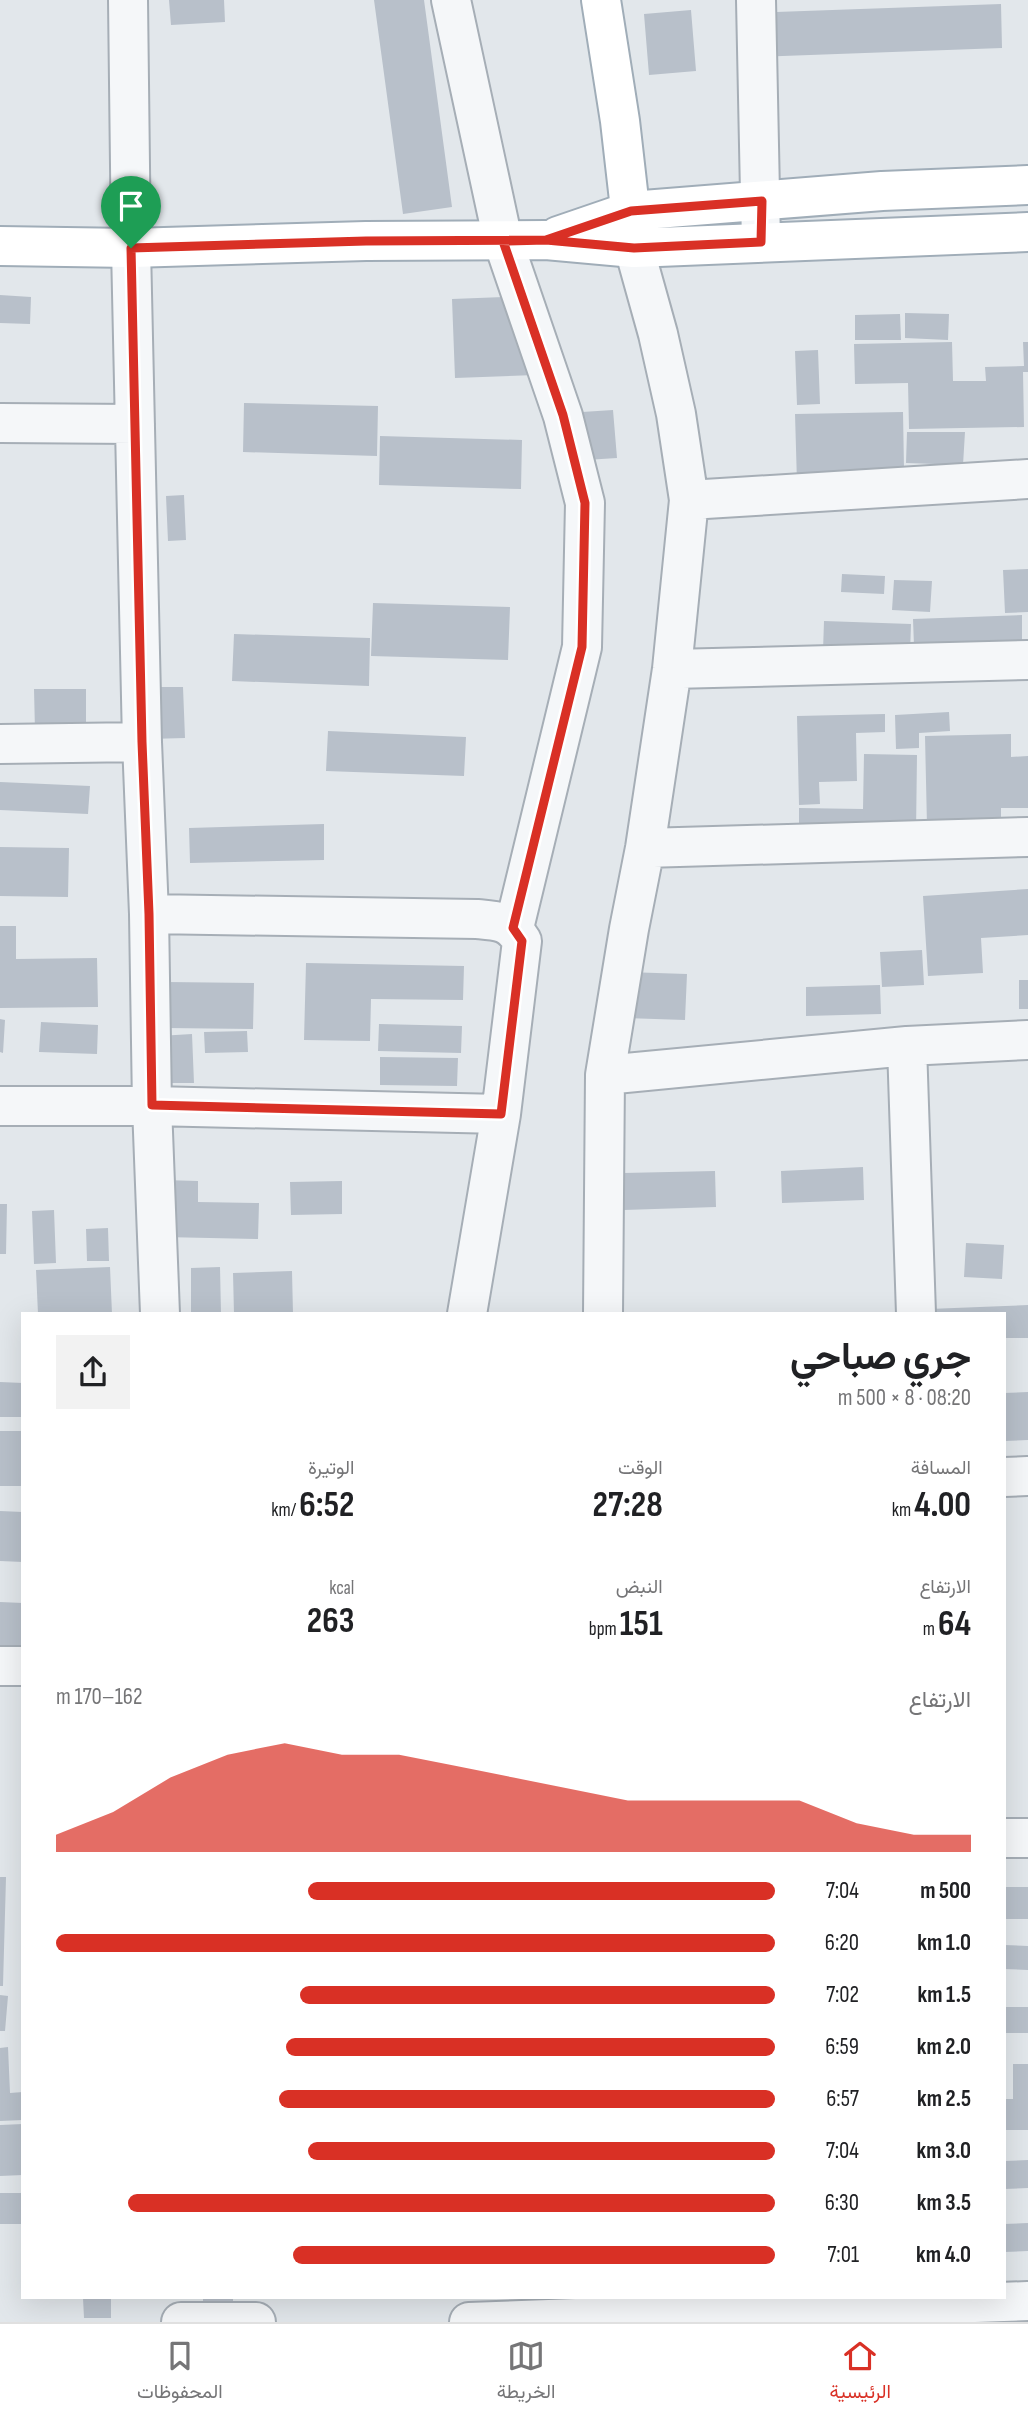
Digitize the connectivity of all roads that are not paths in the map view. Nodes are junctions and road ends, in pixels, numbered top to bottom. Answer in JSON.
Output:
{"nodes":[{"id":1,"x":128,"y":0,"type":"edge"},
{"id":2,"x":451,"y":0,"type":"edge"},
{"id":3,"x":601,"y":0,"type":"edge"},
{"id":4,"x":756,"y":0,"type":"edge"},
{"id":5,"x":1028,"y":185,"type":"edge"},
{"id":6,"x":762,"y":201,"type":"junction"},
{"id":7,"x":632,"y":229,"type":"junction"},
{"id":8,"x":1028,"y":232,"type":"edge"},
{"id":9,"x":503,"y":241,"type":"junction"},
{"id":10,"x":761,"y":242,"type":"junction"},
{"id":11,"x":0,"y":246,"type":"edge"},
{"id":12,"x":131,"y":248,"type":"junction"},
{"id":13,"x":0,"y":423,"type":"edge"},
{"id":14,"x":135,"y":424,"type":"junction"},
{"id":15,"x":1028,"y":479,"type":"edge"},
{"id":16,"x":689,"y":500,"type":"junction"},
{"id":17,"x":1028,"y":660,"type":"edge"},
{"id":18,"x":672,"y":669,"type":"junction"},
{"id":19,"x":142,"y":742,"type":"junction"},
{"id":20,"x":0,"y":744,"type":"edge"},
{"id":21,"x":1028,"y":837,"type":"edge"},
{"id":22,"x":645,"y":848,"type":"junction"},
{"id":23,"x":149,"y":914,"type":"junction"},
{"id":24,"x":513,"y":928,"type":"junction"},
{"id":25,"x":1028,"y":1041,"type":"edge"},
{"id":26,"x":907,"y":1046,"type":"junction"},
{"id":27,"x":605,"y":1075,"type":"junction"},
{"id":28,"x":152,"y":1105,"type":"junction"},
{"id":29,"x":0,"y":1106,"type":"edge"},
{"id":30,"x":501,"y":1114,"type":"junction"},
{"id":31,"x":160,"y":1312,"type":"edge"},
{"id":32,"x":467,"y":1312,"type":"edge"},
{"id":33,"x":603,"y":1312,"type":"edge"},
{"id":34,"x":916,"y":1312,"type":"edge"},
{"id":35,"x":1028,"y":1476,"type":"edge"},
{"id":36,"x":1006,"y":1477,"type":"edge"},
{"id":37,"x":21,"y":1665,"type":"edge"},
{"id":38,"x":0,"y":1666,"type":"edge"},
{"id":39,"x":1006,"y":1838,"type":"edge"},
{"id":40,"x":1028,"y":1838,"type":"edge"},
{"id":41,"x":255,"y":2299,"type":"edge"},
{"id":42,"x":1028,"y":2301,"type":"edge"},
{"id":43,"x":953,"y":2307,"type":"edge"},
{"id":44,"x":637,"y":2312,"type":"edge"},
{"id":45,"x":189,"y":2313,"type":"edge"},
{"id":46,"x":248,"y":2322,"type":"edge"},
{"id":47,"x":256,"y":2322,"type":"edge"},
{"id":48,"x":469,"y":2322,"type":"edge"}],
"edges":[{"from":1,"to":12,"type":"street"},
{"from":2,"to":9,"type":"street"},
{"from":3,"to":7,"type":"main road"},
{"from":4,"to":6,"type":"street"},
{"from":5,"to":6,"type":"main road"},
{"from":6,"to":7,"type":"main road"},
{"from":6,"to":10,"type":"street"},
{"from":7,"to":9,"type":"main road"},
{"from":7,"to":10,"type":"main road"},
{"from":7,"to":16,"type":"street"},
{"from":8,"to":10,"type":"main road"},
{"from":9,"to":12,"type":"main road"},
{"from":9,"to":24,"type":"street"},
{"from":11,"to":12,"type":"main road"},
{"from":12,"to":14,"type":"street"},
{"from":13,"to":14,"type":"street"},
{"from":14,"to":19,"type":"street"},
{"from":15,"to":16,"type":"street"},
{"from":16,"to":18,"type":"street"},
{"from":17,"to":18,"type":"street"},
{"from":18,"to":22,"type":"street"},
{"from":19,"to":20,"type":"street"},
{"from":19,"to":23,"type":"street"},
{"from":21,"to":22,"type":"street"},
{"from":22,"to":27,"type":"street"},
{"from":23,"to":24,"type":"street"},
{"from":23,"to":28,"type":"street"},
{"from":24,"to":30,"type":"street"},
{"from":25,"to":26,"type":"street"},
{"from":26,"to":27,"type":"street"},
{"from":26,"to":34,"type":"street"},
{"from":27,"to":33,"type":"street"},
{"from":28,"to":29,"type":"street"},
{"from":28,"to":30,"type":"street"},
{"from":28,"to":31,"type":"street"},
{"from":30,"to":32,"type":"street"},
{"from":35,"to":36,"type":"street"},
{"from":37,"to":38,"type":"street"},
{"from":39,"to":40,"type":"street"},
{"from":41,"to":46,"type":"street"},
{"from":42,"to":43,"type":"street"},
{"from":43,"to":44,"type":"street"},
{"from":44,"to":48,"type":"street"},
{"from":45,"to":46,"type":"street"},
{"from":46,"to":47,"type":"street"}]}
